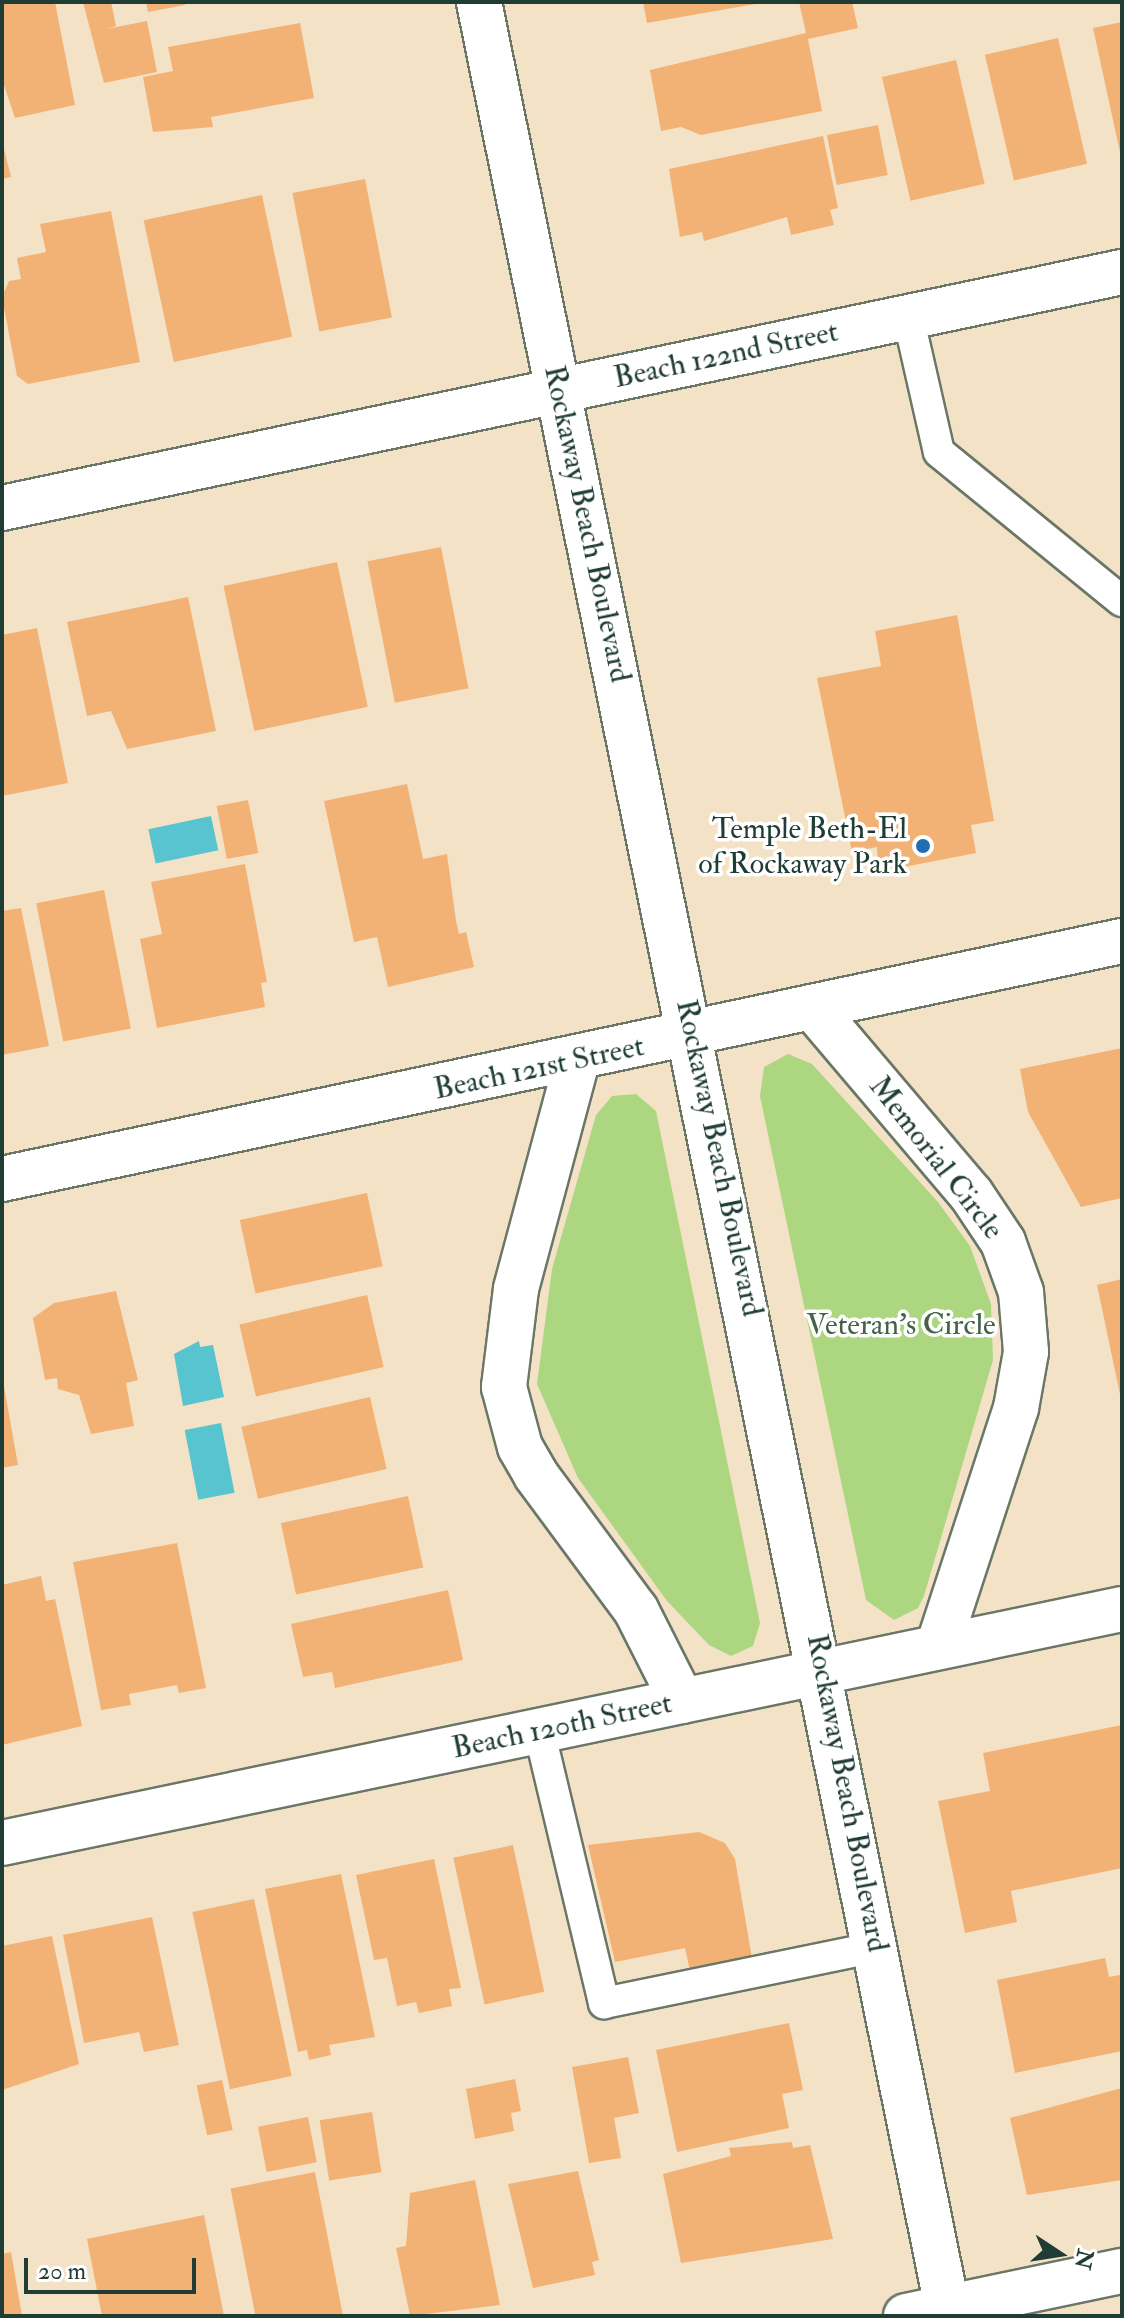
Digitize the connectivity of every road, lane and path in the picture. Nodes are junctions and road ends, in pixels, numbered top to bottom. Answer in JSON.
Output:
{"nodes":[{"id":1,"x":479,"y":2,"type":"edge"},
{"id":2,"x":1122,"y":272,"type":"edge"},
{"id":3,"x":908,"y":316,"type":"junction"},
{"id":4,"x":560,"y":392,"type":"junction"},
{"id":5,"x":2,"y":508,"type":"edge"},
{"id":6,"x":1122,"y":601,"type":"edge"},
{"id":7,"x":1122,"y":941,"type":"edge"},
{"id":8,"x":813,"y":1008,"type":"junction"},
{"id":9,"x":693,"y":1034,"type":"junction"},
{"id":10,"x":577,"y":1061,"type":"junction"},
{"id":11,"x":2,"y":1179,"type":"edge"},
{"id":12,"x":1122,"y":1609,"type":"edge"},
{"id":13,"x":938,"y":1647,"type":"junction"},
{"id":14,"x":824,"y":1672,"type":"junction"},
{"id":15,"x":682,"y":1701,"type":"junction"},
{"id":16,"x":539,"y":1730,"type":"junction"},
{"id":17,"x":2,"y":1843,"type":"edge"},
{"id":18,"x":877,"y":1947,"type":"junction"},
{"id":19,"x":1122,"y":2271,"type":"edge"},
{"id":20,"x":934,"y":2313,"type":"edge"}],
"edges":[{"from":1,"to":4,"type":"street","name":"Rockaway Beach Boulevard"},
{"from":2,"to":3,"type":"street","name":"Beach 122nd Street"},
{"from":3,"to":4,"type":"street","name":"Beach 122nd Street"},
{"from":3,"to":6,"type":"lane"},
{"from":4,"to":5,"type":"street","name":"Beach 122nd Street"},
{"from":4,"to":9,"type":"street","name":"Rockaway Beach Boulevard"},
{"from":7,"to":8,"type":"street","name":"Beach 121st Street"},
{"from":8,"to":9,"type":"street","name":"Beach 121st Street"},
{"from":8,"to":13,"type":"street","name":"Memorial Circle"},
{"from":9,"to":10,"type":"street","name":"Beach 121st Street"},
{"from":9,"to":14,"type":"street","name":"Rockaway Beach Boulevard"},
{"from":10,"to":11,"type":"street","name":"Beach 121st Street"},
{"from":10,"to":15,"type":"street"},
{"from":12,"to":13,"type":"street","name":"Beach 120th Street"},
{"from":13,"to":14,"type":"street","name":"Beach 120th Street"},
{"from":14,"to":15,"type":"street","name":"Beach 120th Street"},
{"from":14,"to":18,"type":"street","name":"Rockaway Beach Boulevard"},
{"from":15,"to":16,"type":"street","name":"Beach 120th Street"},
{"from":16,"to":17,"type":"street","name":"Beach 120th Street"},
{"from":16,"to":18,"type":"lane"},
{"from":18,"to":20,"type":"street","name":"Rockaway Beach Boulevard"},
{"from":19,"to":20,"type":"street"}]}
